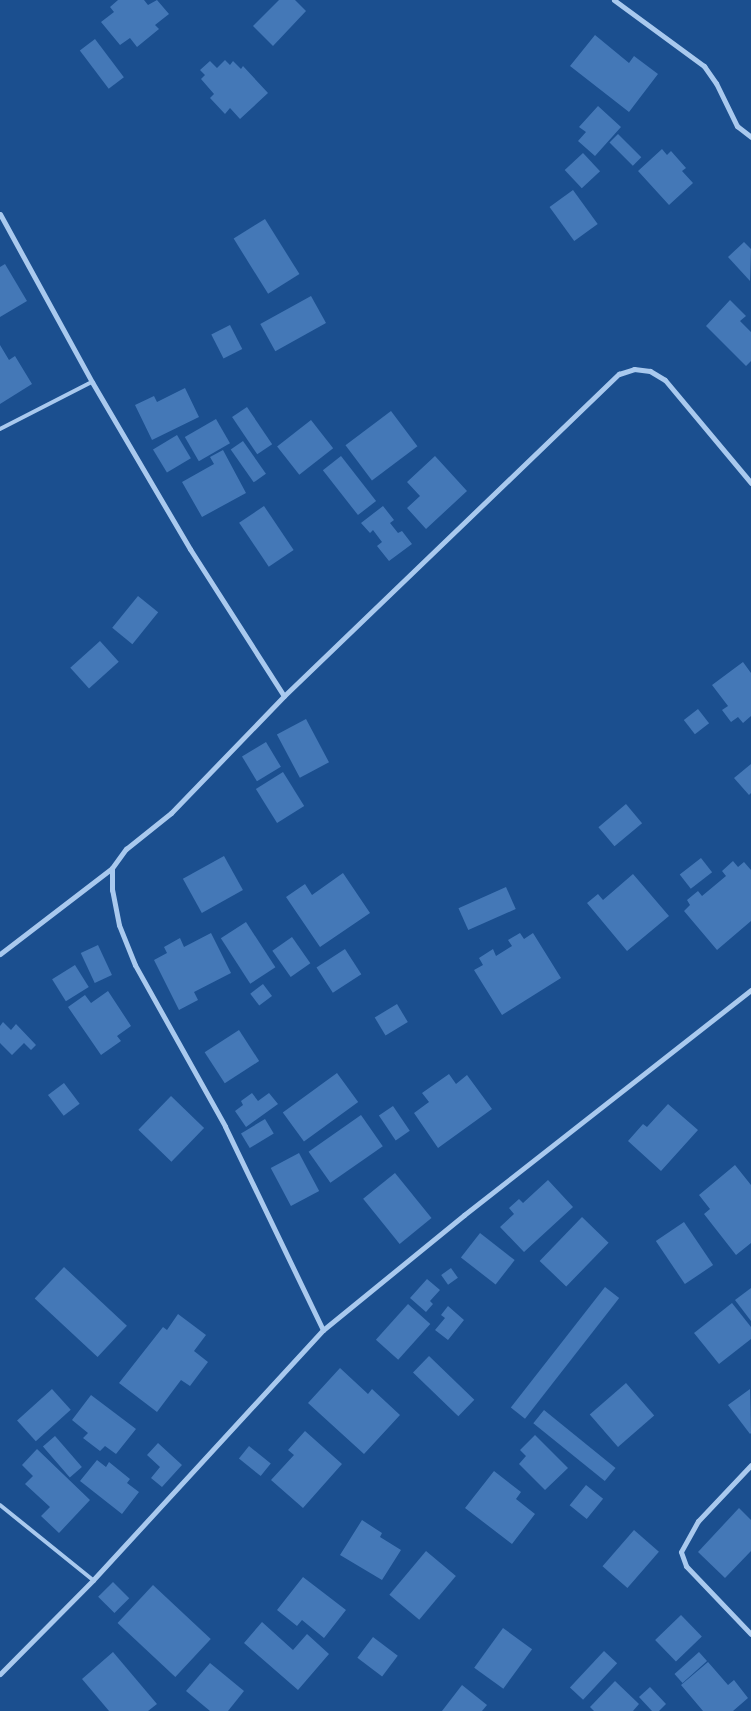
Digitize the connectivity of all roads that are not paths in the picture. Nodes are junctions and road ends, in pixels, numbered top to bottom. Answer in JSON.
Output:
{"nodes":[{"id":1,"x":614,"y":0,"type":"edge"},
{"id":2,"x":751,"y":138,"type":"edge"},
{"id":3,"x":0,"y":214,"type":"edge"},
{"id":4,"x":92,"y":382,"type":"junction"},
{"id":5,"x":0,"y":429,"type":"edge"},
{"id":6,"x":751,"y":484,"type":"edge"},
{"id":7,"x":284,"y":696,"type":"junction"},
{"id":8,"x":112,"y":868,"type":"junction"},
{"id":9,"x":0,"y":954,"type":"edge"},
{"id":10,"x":751,"y":990,"type":"edge"},
{"id":11,"x":324,"y":1330,"type":"junction"},
{"id":12,"x":751,"y":1465,"type":"edge"},
{"id":13,"x":0,"y":1505,"type":"edge"},
{"id":14,"x":93,"y":1580,"type":"junction"},
{"id":15,"x":751,"y":1634,"type":"edge"},
{"id":16,"x":0,"y":1674,"type":"edge"}],
"edges":[{"from":1,"to":2,"type":"street"},
{"from":3,"to":4,"type":"street"},
{"from":4,"to":5,"type":"lane"},
{"from":4,"to":7,"type":"street"},
{"from":6,"to":7,"type":"street"},
{"from":7,"to":8,"type":"street"},
{"from":8,"to":9,"type":"street"},
{"from":8,"to":11,"type":"street"},
{"from":10,"to":11,"type":"street"},
{"from":11,"to":14,"type":"street"},
{"from":12,"to":15,"type":"street"},
{"from":13,"to":14,"type":"lane"},
{"from":14,"to":16,"type":"street"}]}
